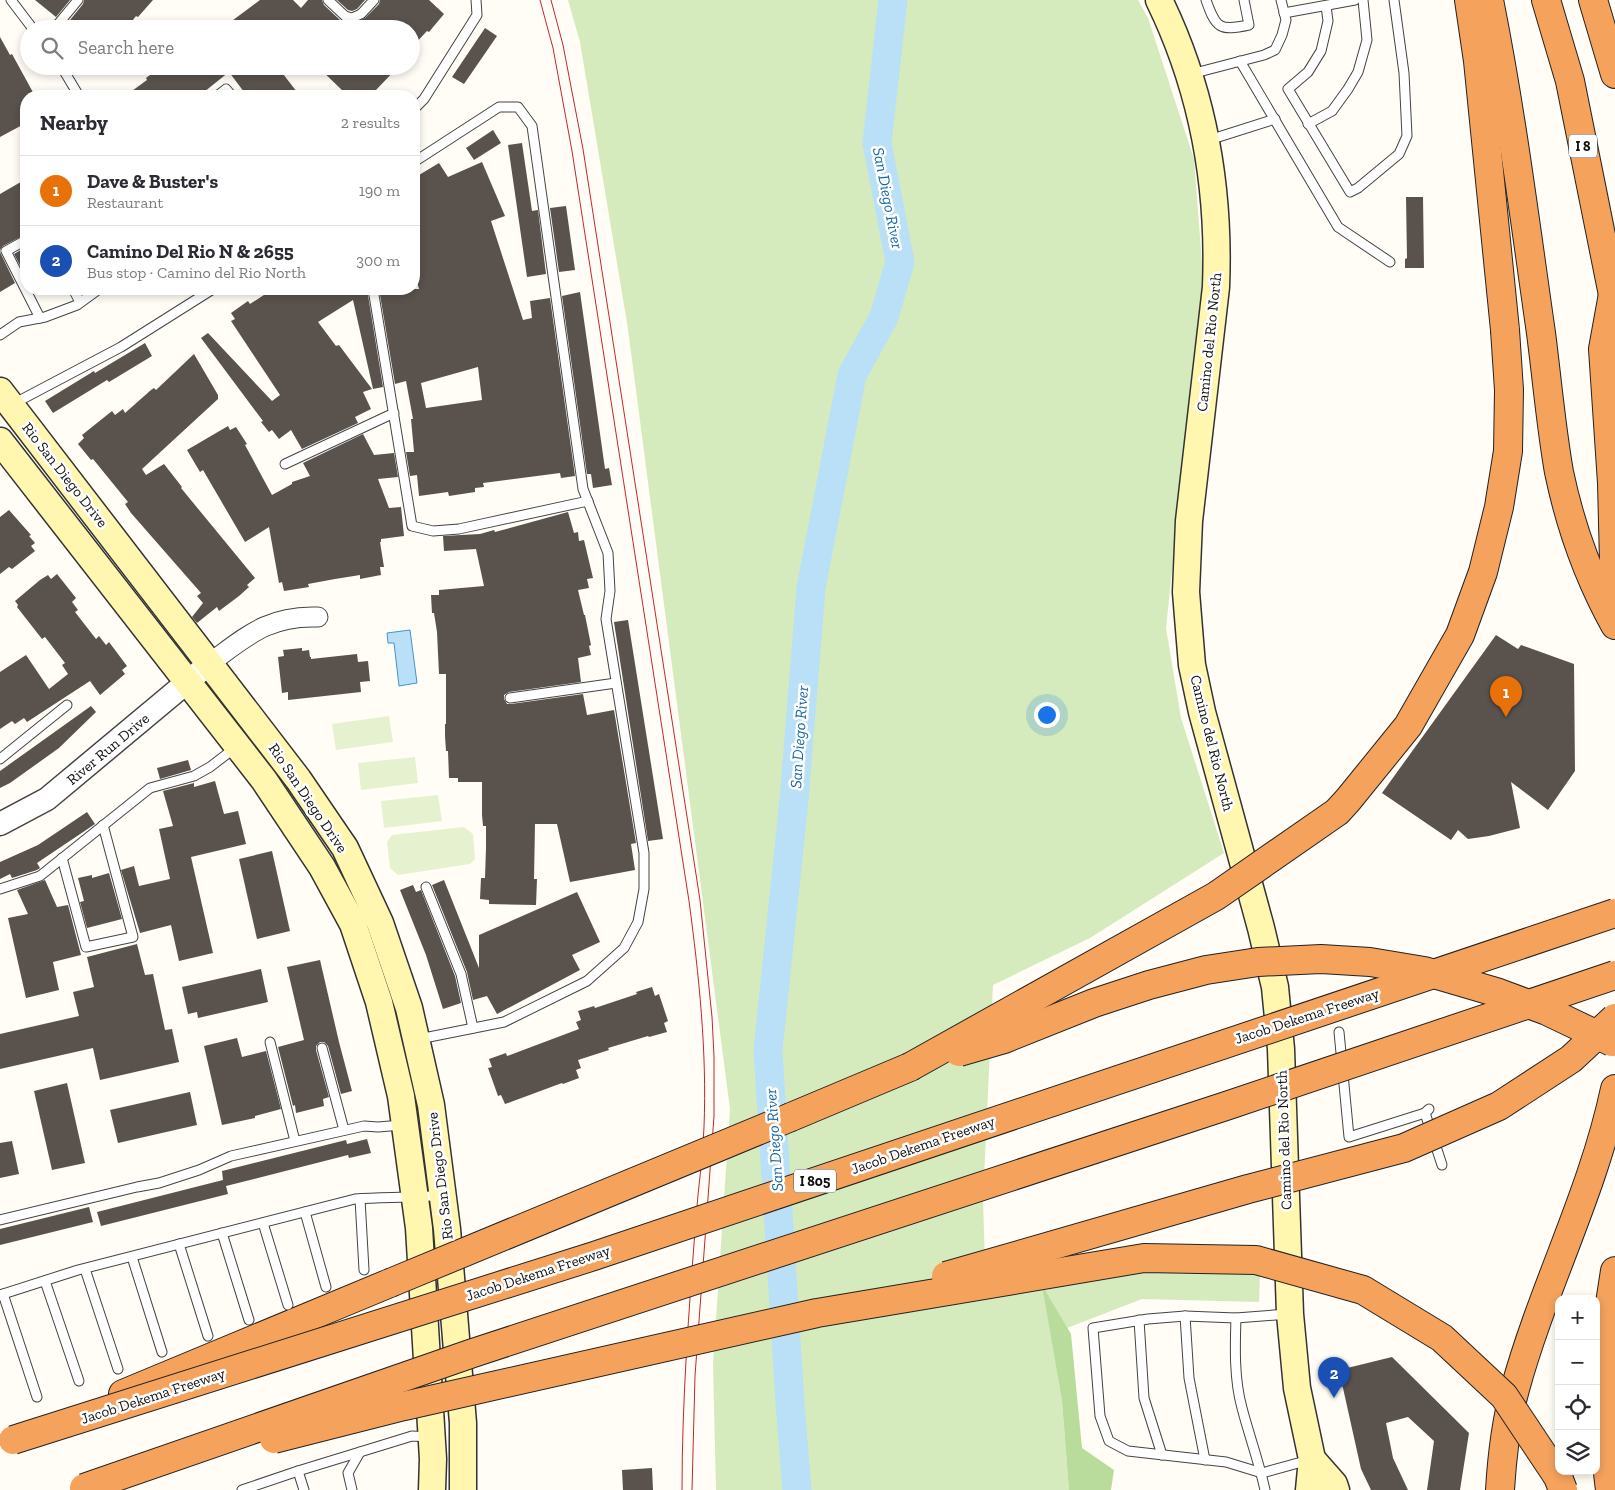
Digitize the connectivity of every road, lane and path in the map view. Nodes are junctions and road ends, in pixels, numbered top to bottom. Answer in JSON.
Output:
{"nodes":[{"id":1,"x":12,"y":0,"type":"edge"},
{"id":2,"x":78,"y":0,"type":"edge"},
{"id":3,"x":328,"y":0,"type":"edge"},
{"id":4,"x":374,"y":0,"type":"edge"},
{"id":5,"x":476,"y":0,"type":"edge"},
{"id":6,"x":1159,"y":0,"type":"edge"},
{"id":7,"x":1206,"y":0,"type":"edge"},
{"id":8,"x":1244,"y":0,"type":"edge"},
{"id":9,"x":1281,"y":0,"type":"edge"},
{"id":10,"x":1356,"y":0,"type":"edge"},
{"id":11,"x":1363,"y":0,"type":"edge"},
{"id":12,"x":1394,"y":0,"type":"edge"},
{"id":13,"x":1469,"y":0,"type":"edge"},
{"id":14,"x":1489,"y":0,"type":"edge"},
{"id":15,"x":1546,"y":0,"type":"edge"},
{"id":16,"x":1593,"y":0,"type":"edge"},
{"id":17,"x":1326,"y":6,"type":"junction"},
{"id":18,"x":1284,"y":14,"type":"junction"},
{"id":19,"x":26,"y":20,"type":"edge"},
{"id":20,"x":61,"y":20,"type":"edge"},
{"id":21,"x":1240,"y":61,"type":"junction"},
{"id":22,"x":1190,"y":74,"type":"junction"},
{"id":23,"x":1615,"y":74,"type":"edge"},
{"id":24,"x":66,"y":75,"type":"edge"},
{"id":25,"x":75,"y":90,"type":"edge"},
{"id":26,"x":420,"y":103,"type":"edge"},
{"id":27,"x":1274,"y":119,"type":"junction"},
{"id":28,"x":1308,"y":124,"type":"junction"},
{"id":29,"x":1206,"y":141,"type":"junction"},
{"id":30,"x":420,"y":158,"type":"edge"},
{"id":31,"x":20,"y":243,"type":"edge"},
{"id":32,"x":1390,"y":262,"type":"dead end"},
{"id":33,"x":20,"y":279,"type":"edge"},
{"id":34,"x":28,"y":295,"type":"edge"},
{"id":35,"x":76,"y":295,"type":"edge"},
{"id":36,"x":90,"y":295,"type":"edge"},
{"id":37,"x":203,"y":295,"type":"edge"},
{"id":38,"x":374,"y":295,"type":"edge"},
{"id":39,"x":1614,"y":299,"type":"edge"},
{"id":40,"x":80,"y":302,"type":"junction"},
{"id":41,"x":40,"y":318,"type":"junction"},
{"id":42,"x":0,"y":335,"type":"edge"},
{"id":43,"x":6,"y":399,"type":"edge"},
{"id":44,"x":394,"y":413,"type":"junction"},
{"id":45,"x":2,"y":446,"type":"edge"},
{"id":46,"x":285,"y":464,"type":"dead end"},
{"id":47,"x":588,"y":501,"type":"junction"},
{"id":48,"x":1615,"y":602,"type":"edge"},
{"id":49,"x":318,"y":617,"type":"dead end"},
{"id":50,"x":1615,"y":625,"type":"edge"},
{"id":51,"x":210,"y":663,"type":"junction"},
{"id":52,"x":188,"y":682,"type":"junction"},
{"id":53,"x":616,"y":683,"type":"junction"},
{"id":54,"x":510,"y":698,"type":"dead end"},
{"id":55,"x":67,"y":705,"type":"dead end"},
{"id":56,"x":238,"y":746,"type":"junction"},
{"id":57,"x":0,"y":759,"type":"edge"},
{"id":58,"x":0,"y":824,"type":"edge"},
{"id":59,"x":103,"y":825,"type":"junction"},
{"id":60,"x":62,"y":858,"type":"junction"},
{"id":61,"x":426,"y":888,"type":"dead end"},
{"id":62,"x":0,"y":889,"type":"edge"},
{"id":63,"x":1615,"y":913,"type":"edge"},
{"id":64,"x":1615,"y":975,"type":"edge"},
{"id":65,"x":1615,"y":1018,"type":"edge"},
{"id":66,"x":473,"y":1028,"type":"junction"},
{"id":67,"x":1339,"y":1032,"type":"dead end"},
{"id":68,"x":417,"y":1039,"type":"junction"},
{"id":69,"x":270,"y":1042,"type":"dead end"},
{"id":70,"x":1615,"y":1044,"type":"edge"},
{"id":71,"x":322,"y":1048,"type":"dead end"},
{"id":72,"x":910,"y":1067,"type":"junction"},
{"id":73,"x":1615,"y":1089,"type":"edge"},
{"id":74,"x":405,"y":1124,"type":"junction"},
{"id":75,"x":344,"y":1130,"type":"junction"},
{"id":76,"x":296,"y":1141,"type":"junction"},
{"id":77,"x":1442,"y":1165,"type":"dead end"},
{"id":78,"x":442,"y":1195,"type":"junction"},
{"id":79,"x":415,"y":1198,"type":"junction"},
{"id":80,"x":360,"y":1199,"type":"junction"},
{"id":81,"x":304,"y":1212,"type":"junction"},
{"id":82,"x":0,"y":1220,"type":"edge"},
{"id":83,"x":263,"y":1223,"type":"junction"},
{"id":84,"x":222,"y":1233,"type":"junction"},
{"id":85,"x":180,"y":1244,"type":"junction"},
{"id":86,"x":132,"y":1257,"type":"junction"},
{"id":87,"x":85,"y":1269,"type":"junction"},
{"id":88,"x":364,"y":1270,"type":"dead end"},
{"id":89,"x":1615,"y":1271,"type":"edge"},
{"id":90,"x":45,"y":1281,"type":"junction"},
{"id":91,"x":326,"y":1287,"type":"dead end"},
{"id":92,"x":1,"y":1295,"type":"edge"},
{"id":93,"x":288,"y":1306,"type":"dead end"},
{"id":94,"x":817,"y":1313,"type":"junction"},
{"id":95,"x":1290,"y":1314,"type":"junction"},
{"id":96,"x":1185,"y":1316,"type":"junction"},
{"id":97,"x":1236,"y":1318,"type":"junction"},
{"id":98,"x":249,"y":1320,"type":"dead end"},
{"id":99,"x":1140,"y":1320,"type":"junction"},
{"id":100,"x":208,"y":1336,"type":"dead end"},
{"id":101,"x":162,"y":1352,"type":"dead end"},
{"id":102,"x":118,"y":1369,"type":"dead end"},
{"id":103,"x":79,"y":1381,"type":"dead end"},
{"id":104,"x":37,"y":1397,"type":"dead end"},
{"id":105,"x":431,"y":1437,"type":"junction"},
{"id":106,"x":6,"y":1442,"type":"edge"},
{"id":107,"x":360,"y":1452,"type":"junction"},
{"id":108,"x":1162,"y":1455,"type":"junction"},
{"id":109,"x":1312,"y":1459,"type":"junction"},
{"id":110,"x":1205,"y":1460,"type":"junction"},
{"id":111,"x":298,"y":1471,"type":"junction"},
{"id":112,"x":1262,"y":1473,"type":"junction"},
{"id":113,"x":260,"y":1487,"type":"edge"},
{"id":114,"x":81,"y":1489,"type":"edge"},
{"id":115,"x":242,"y":1490,"type":"edge"},
{"id":116,"x":304,"y":1490,"type":"edge"},
{"id":117,"x":352,"y":1490,"type":"edge"},
{"id":118,"x":432,"y":1490,"type":"edge"},
{"id":119,"x":463,"y":1490,"type":"edge"},
{"id":120,"x":1265,"y":1490,"type":"edge"},
{"id":121,"x":1309,"y":1490,"type":"edge"},
{"id":122,"x":1336,"y":1490,"type":"edge"},
{"id":123,"x":1500,"y":1490,"type":"edge"},
{"id":124,"x":1563,"y":1490,"type":"edge"},
{"id":125,"x":1610,"y":1490,"type":"edge"}],
"edges":[{"from":1,"to":19,"type":"lane"},
{"from":2,"to":20,"type":"lane"},
{"from":3,"to":4,"type":"lane"},
{"from":5,"to":26,"type":"lane"},
{"from":6,"to":22,"type":"main road","name":"Camino del Rio North"},
{"from":7,"to":8,"type":"lane"},
{"from":9,"to":18,"type":"lane"},
{"from":10,"to":17,"type":"lane"},
{"from":11,"to":28,"type":"lane"},
{"from":12,"to":28,"type":"lane"},
{"from":13,"to":72,"type":"highway","bridge":true},
{"from":14,"to":50,"type":"highway"},
{"from":15,"to":39,"type":"highway","number":"I 8"},
{"from":16,"to":23,"type":"highway"},
{"from":17,"to":18,"type":"lane"},
{"from":17,"to":28,"type":"lane"},
{"from":18,"to":21,"type":"lane"},
{"from":21,"to":22,"type":"lane"},
{"from":21,"to":27,"type":"lane"},
{"from":22,"to":29,"type":"main road","name":"Camino del Rio North"},
{"from":24,"to":25,"type":"lane"},
{"from":27,"to":29,"type":"lane"},
{"from":27,"to":32,"type":"lane"},
{"from":29,"to":95,"type":"main road","name":"Camino del Rio North"},
{"from":30,"to":47,"type":"lane"},
{"from":31,"to":33,"type":"lane"},
{"from":34,"to":41,"type":"lane"},
{"from":35,"to":40,"type":"lane"},
{"from":36,"to":40,"type":"lane"},
{"from":37,"to":43,"type":"lane"},
{"from":38,"to":44,"type":"lane"},
{"from":39,"to":48,"type":"highway"},
{"from":40,"to":41,"type":"lane"},
{"from":41,"to":42,"type":"lane"},
{"from":43,"to":51,"type":"main road","name":"Rio San Diego Drive"},
{"from":44,"to":46,"type":"lane"},
{"from":44,"to":47,"type":"lane"},
{"from":45,"to":52,"type":"main road","name":"Rio San Diego Drive"},
{"from":47,"to":53,"type":"lane"},
{"from":49,"to":51,"type":"street"},
{"from":51,"to":52,"type":"street","name":"River Run Drive"},
{"from":51,"to":68,"type":"main road","name":"Rio San Diego Drive"},
{"from":52,"to":56,"type":"main road","name":"Rio San Diego Drive"},
{"from":52,"to":58,"type":"street","name":"River Run Drive"},
{"from":53,"to":54,"type":"lane"},
{"from":53,"to":66,"type":"lane"},
{"from":55,"to":57,"type":"lane"},
{"from":56,"to":59,"type":"lane"},
{"from":56,"to":74,"type":"main road","name":"Rio San Diego Drive"},
{"from":59,"to":60,"type":"lane"},
{"from":59,"to":60,"type":"lane"},
{"from":60,"to":62,"type":"lane"},
{"from":61,"to":66,"type":"lane"},
{"from":63,"to":106,"type":"highway","name":"Jacob Dekema Freeway","number":"I 805","bridge":true},
{"from":64,"to":114,"type":"highway","bridge":true},
{"from":65,"to":94,"type":"highway","bridge":true},
{"from":66,"to":68,"type":"lane"},
{"from":67,"to":77,"type":"lane"},
{"from":68,"to":78,"type":"main road","name":"Rio San Diego Drive"},
{"from":69,"to":76,"type":"lane"},
{"from":70,"to":72,"type":"highway","bridge":true},
{"from":71,"to":75,"type":"lane"},
{"from":72,"to":106,"type":"highway","bridge":true},
{"from":73,"to":123,"type":"highway"},
{"from":74,"to":75,"type":"lane"},
{"from":74,"to":79,"type":"main road","name":"Rio San Diego Drive"},
{"from":75,"to":76,"type":"lane"},
{"from":76,"to":82,"type":"lane"},
{"from":78,"to":79,"type":"lane"},
{"from":78,"to":119,"type":"main road","name":"Rio San Diego Drive"},
{"from":79,"to":80,"type":"lane"},
{"from":79,"to":105,"type":"main road","name":"Rio San Diego Drive"},
{"from":80,"to":81,"type":"lane"},
{"from":80,"to":88,"type":"lane"},
{"from":81,"to":83,"type":"lane"},
{"from":81,"to":91,"type":"lane"},
{"from":83,"to":84,"type":"lane"},
{"from":83,"to":93,"type":"lane"},
{"from":84,"to":85,"type":"lane"},
{"from":84,"to":98,"type":"lane"},
{"from":85,"to":86,"type":"lane"},
{"from":85,"to":100,"type":"lane"},
{"from":86,"to":87,"type":"lane"},
{"from":86,"to":101,"type":"lane"},
{"from":87,"to":90,"type":"lane"},
{"from":87,"to":102,"type":"lane"},
{"from":89,"to":125,"type":"highway"},
{"from":90,"to":92,"type":"lane"},
{"from":90,"to":103,"type":"lane"},
{"from":92,"to":104,"type":"lane"},
{"from":94,"to":114,"type":"highway","bridge":true},
{"from":94,"to":124,"type":"highway","bridge":true},
{"from":95,"to":97,"type":"lane"},
{"from":95,"to":109,"type":"main road","name":"Camino del Rio North"},
{"from":96,"to":97,"type":"lane"},
{"from":96,"to":99,"type":"lane"},
{"from":96,"to":110,"type":"lane"},
{"from":97,"to":112,"type":"lane"},
{"from":99,"to":108,"type":"lane"},
{"from":99,"to":108,"type":"lane"},
{"from":105,"to":107,"type":"lane"},
{"from":105,"to":118,"type":"main road","name":"Rio San Diego Drive"},
{"from":107,"to":111,"type":"lane"},
{"from":107,"to":117,"type":"lane"},
{"from":108,"to":110,"type":"lane"},
{"from":109,"to":112,"type":"lane"},
{"from":109,"to":121,"type":"main road","name":"Camino del Rio North"},
{"from":109,"to":122,"type":"main road","name":"Camino del Rio North"},
{"from":110,"to":112,"type":"lane"},
{"from":111,"to":113,"type":"lane"},
{"from":111,"to":116,"type":"lane"},
{"from":112,"to":120,"type":"lane"},
{"from":113,"to":115,"type":"lane"}]}
